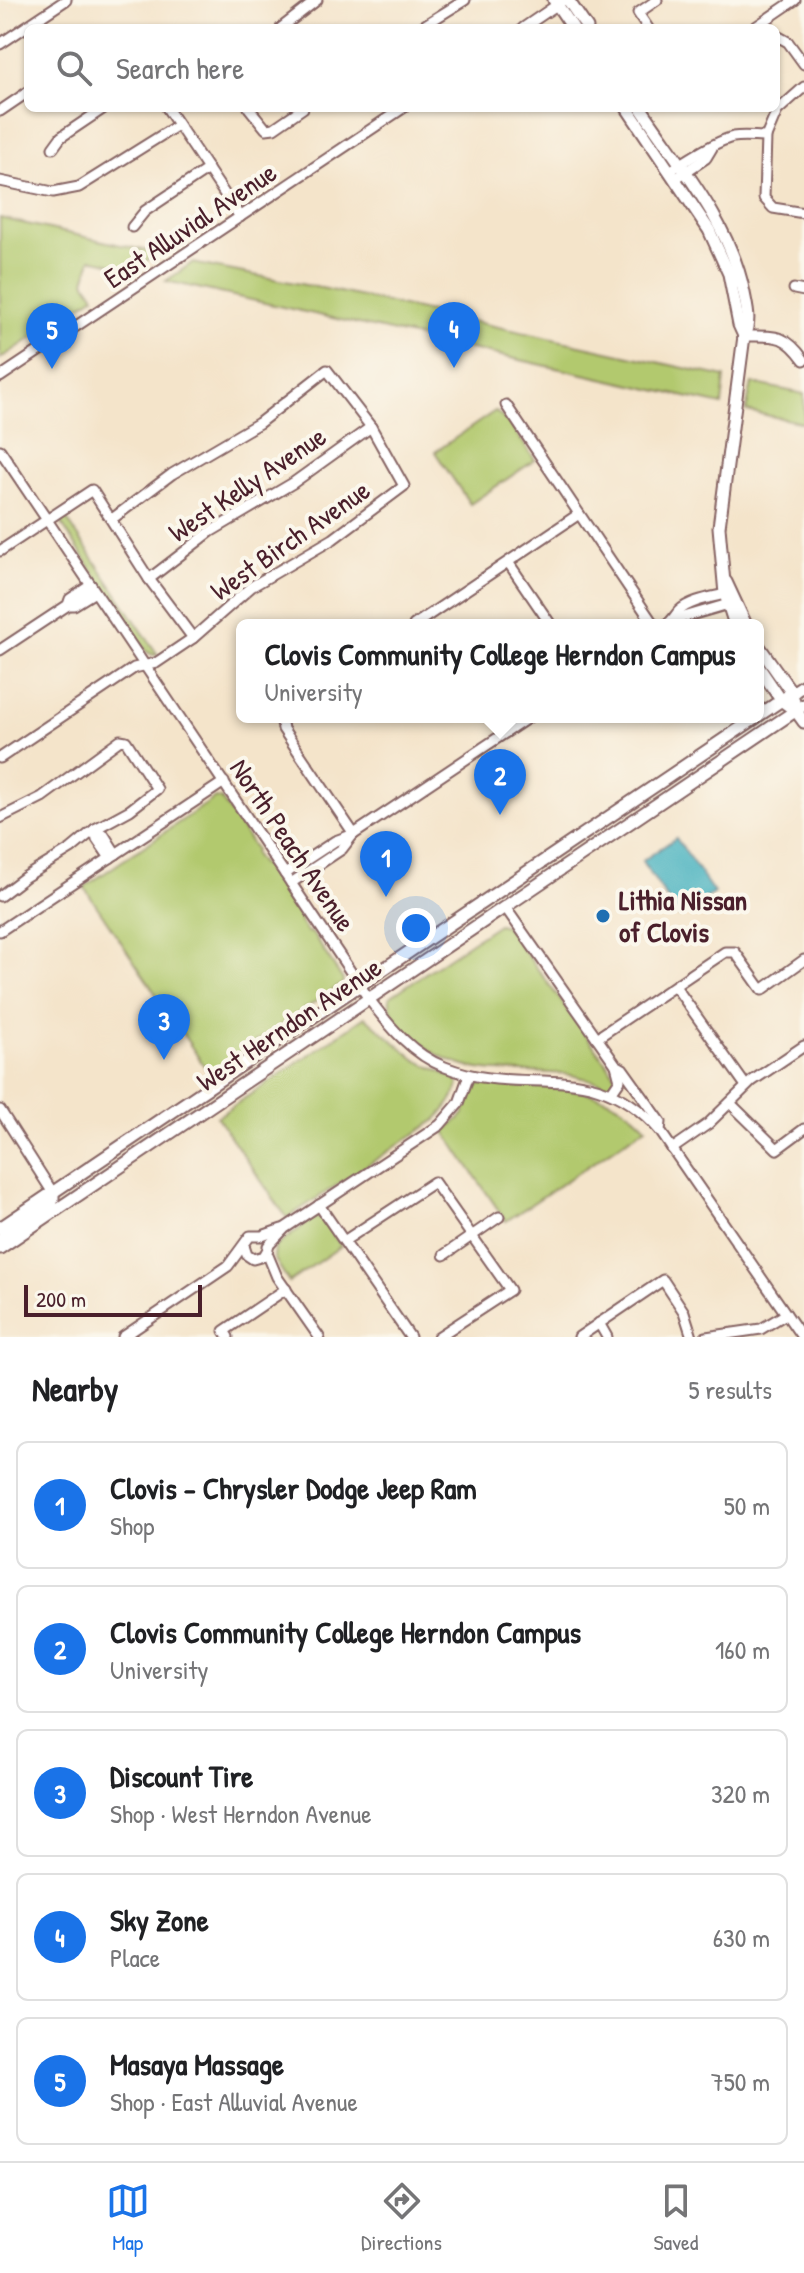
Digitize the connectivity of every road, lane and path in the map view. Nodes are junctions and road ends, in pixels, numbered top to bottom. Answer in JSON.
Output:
{"nodes":[{"id":1,"x":66,"y":0,"type":"edge"},
{"id":2,"x":317,"y":0,"type":"edge"},
{"id":3,"x":465,"y":0,"type":"edge"},
{"id":4,"x":657,"y":0,"type":"edge"},
{"id":5,"x":795,"y":0,"type":"edge"},
{"id":6,"x":561,"y":1,"type":"edge"},
{"id":7,"x":37,"y":24,"type":"edge"},
{"id":8,"x":286,"y":24,"type":"edge"},
{"id":9,"x":426,"y":24,"type":"edge"},
{"id":10,"x":529,"y":24,"type":"edge"},
{"id":11,"x":571,"y":24,"type":"edge"},
{"id":12,"x":583,"y":24,"type":"edge"},
{"id":13,"x":645,"y":24,"type":"edge"},
{"id":14,"x":760,"y":24,"type":"edge"},
{"id":15,"x":24,"y":34,"type":"edge"},
{"id":16,"x":780,"y":38,"type":"edge"},
{"id":17,"x":0,"y":44,"type":"edge"},
{"id":18,"x":804,"y":64,"type":"edge"},
{"id":19,"x":804,"y":87,"type":"edge"},
{"id":20,"x":24,"y":95,"type":"edge"},
{"id":21,"x":780,"y":108,"type":"edge"},
{"id":22,"x":0,"y":111,"type":"edge"},
{"id":23,"x":98,"y":112,"type":"edge"},
{"id":24,"x":170,"y":112,"type":"edge"},
{"id":25,"x":252,"y":112,"type":"edge"},
{"id":26,"x":297,"y":112,"type":"edge"},
{"id":27,"x":397,"y":112,"type":"edge"},
{"id":28,"x":630,"y":112,"type":"edge"},
{"id":29,"x":643,"y":112,"type":"edge"},
{"id":30,"x":777,"y":112,"type":"edge"},
{"id":31,"x":178,"y":125,"type":"junction"},
{"id":32,"x":766,"y":137,"type":"junction"},
{"id":33,"x":53,"y":148,"type":"dead end"},
{"id":34,"x":208,"y":169,"type":"junction"},
{"id":35,"x":677,"y":172,"type":"junction"},
{"id":36,"x":0,"y":181,"type":"edge"},
{"id":37,"x":804,"y":213,"type":"edge"},
{"id":38,"x":240,"y":217,"type":"junction"},
{"id":39,"x":132,"y":227,"type":"dead end"},
{"id":40,"x":744,"y":336,"type":"junction"},
{"id":41,"x":804,"y":360,"type":"edge"},
{"id":42,"x":0,"y":377,"type":"edge"},
{"id":43,"x":506,"y":405,"type":"dead end"},
{"id":44,"x":371,"y":427,"type":"junction"},
{"id":45,"x":0,"y":450,"type":"edge"},
{"id":46,"x":579,"y":514,"type":"junction"},
{"id":47,"x":112,"y":519,"type":"junction"},
{"id":48,"x":48,"y":520,"type":"junction"},
{"id":49,"x":0,"y":551,"type":"edge"},
{"id":50,"x":508,"y":562,"type":"junction"},
{"id":51,"x":149,"y":579,"type":"junction"},
{"id":52,"x":93,"y":588,"type":"junction"},
{"id":53,"x":729,"y":595,"type":"junction"},
{"id":54,"x":423,"y":619,"type":"edge"},
{"id":55,"x":547,"y":619,"type":"edge"},
{"id":56,"x":650,"y":619,"type":"edge"},
{"id":57,"x":673,"y":619,"type":"edge"},
{"id":58,"x":734,"y":619,"type":"edge"},
{"id":59,"x":743,"y":619,"type":"edge"},
{"id":60,"x":193,"y":638,"type":"junction"},
{"id":61,"x":0,"y":650,"type":"edge"},
{"id":62,"x":764,"y":656,"type":"edge"},
{"id":63,"x":145,"y":666,"type":"junction"},
{"id":64,"x":764,"y":673,"type":"edge"},
{"id":65,"x":804,"y":685,"type":"edge"},
{"id":66,"x":786,"y":697,"type":"junction"},
{"id":67,"x":800,"y":708,"type":"edge"},
{"id":68,"x":764,"y":711,"type":"edge"},
{"id":69,"x":804,"y":722,"type":"edge"},
{"id":70,"x":283,"y":723,"type":"edge"},
{"id":71,"x":520,"y":723,"type":"edge"},
{"id":72,"x":747,"y":723,"type":"edge"},
{"id":73,"x":0,"y":758,"type":"edge"},
{"id":74,"x":224,"y":782,"type":"junction"},
{"id":75,"x":0,"y":818,"type":"edge"},
{"id":76,"x":610,"y":818,"type":"junction"},
{"id":77,"x":95,"y":829,"type":"junction"},
{"id":78,"x":354,"y":834,"type":"junction"},
{"id":79,"x":113,"y":856,"type":"junction"},
{"id":80,"x":288,"y":878,"type":"junction"},
{"id":81,"x":0,"y":896,"type":"edge"},
{"id":82,"x":505,"y":907,"type":"junction"},
{"id":83,"x":0,"y":931,"type":"edge"},
{"id":84,"x":804,"y":960,"type":"edge"},
{"id":85,"x":360,"y":986,"type":"junction"},
{"id":86,"x":675,"y":986,"type":"junction"},
{"id":87,"x":369,"y":999,"type":"junction"},
{"id":88,"x":597,"y":1038,"type":"junction"},
{"id":89,"x":804,"y":1046,"type":"edge"},
{"id":90,"x":616,"y":1065,"type":"junction"},
{"id":91,"x":469,"y":1075,"type":"junction"},
{"id":92,"x":746,"y":1086,"type":"junction"},
{"id":93,"x":611,"y":1093,"type":"junction"},
{"id":94,"x":730,"y":1103,"type":"junction"},
{"id":95,"x":0,"y":1110,"type":"edge"},
{"id":96,"x":804,"y":1129,"type":"edge"},
{"id":97,"x":660,"y":1131,"type":"junction"},
{"id":98,"x":672,"y":1149,"type":"junction"},
{"id":99,"x":53,"y":1193,"type":"junction"},
{"id":100,"x":319,"y":1205,"type":"junction"},
{"id":101,"x":499,"y":1217,"type":"dead end"},
{"id":102,"x":0,"y":1228,"type":"edge"},
{"id":103,"x":285,"y":1228,"type":"junction"},
{"id":104,"x":262,"y":1236,"type":"junction"},
{"id":105,"x":472,"y":1236,"type":"junction"},
{"id":106,"x":0,"y":1239,"type":"edge"},
{"id":107,"x":344,"y":1241,"type":"junction"},
{"id":108,"x":244,"y":1246,"type":"junction"},
{"id":109,"x":0,"y":1248,"type":"edge"},
{"id":110,"x":268,"y":1249,"type":"junction"},
{"id":111,"x":444,"y":1255,"type":"dead end"},
{"id":112,"x":253,"y":1258,"type":"junction"},
{"id":113,"x":228,"y":1266,"type":"junction"},
{"id":114,"x":277,"y":1277,"type":"junction"},
{"id":115,"x":286,"y":1289,"type":"junction"},
{"id":116,"x":786,"y":1314,"type":"junction"},
{"id":117,"x":599,"y":1323,"type":"junction"},
{"id":118,"x":226,"y":1334,"type":"edge"},
{"id":119,"x":123,"y":1337,"type":"edge"},
{"id":120,"x":319,"y":1337,"type":"edge"},
{"id":121,"x":410,"y":1337,"type":"edge"},
{"id":122,"x":438,"y":1337,"type":"edge"},
{"id":123,"x":579,"y":1337,"type":"edge"},
{"id":124,"x":607,"y":1337,"type":"edge"},
{"id":125,"x":692,"y":1337,"type":"edge"},
{"id":126,"x":706,"y":1337,"type":"edge"},
{"id":127,"x":802,"y":1337,"type":"edge"}],
"edges":[{"from":1,"to":7,"type":"street"},
{"from":2,"to":8,"type":"street"},
{"from":3,"to":9,"type":"street"},
{"from":4,"to":13,"type":"street"},
{"from":5,"to":14,"type":"street"},
{"from":6,"to":10,"type":"street"},
{"from":6,"to":11,"type":"main road"},
{"from":6,"to":12,"type":"main road"},
{"from":15,"to":17,"type":"street"},
{"from":16,"to":18,"type":"street"},
{"from":19,"to":21,"type":"street"},
{"from":20,"to":22,"type":"street"},
{"from":23,"to":33,"type":"street"},
{"from":24,"to":31,"type":"street"},
{"from":25,"to":26,"type":"street"},
{"from":27,"to":38,"type":"street","name":"East Alluvial Avenue"},
{"from":28,"to":35,"type":"main road"},
{"from":29,"to":35,"type":"main road"},
{"from":30,"to":32,"type":"street"},
{"from":31,"to":34,"type":"street"},
{"from":31,"to":36,"type":"street"},
{"from":32,"to":35,"type":"street"},
{"from":32,"to":37,"type":"street"},
{"from":34,"to":38,"type":"street"},
{"from":34,"to":39,"type":"street"},
{"from":35,"to":40,"type":"main road"},
{"from":38,"to":42,"type":"street","name":"East Alluvial Avenue"},
{"from":40,"to":41,"type":"street"},
{"from":40,"to":53,"type":"main road"},
{"from":43,"to":46,"type":"street"},
{"from":44,"to":47,"type":"street"},
{"from":44,"to":51,"type":"street","name":"West Kelly Avenue"},
{"from":44,"to":60,"type":"street","name":"West Birch Avenue"},
{"from":45,"to":48,"type":"street","name":"North Peach Avenue"},
{"from":46,"to":50,"type":"street"},
{"from":46,"to":56,"type":"street"},
{"from":47,"to":48,"type":"street"},
{"from":47,"to":51,"type":"street"},
{"from":48,"to":49,"type":"street"},
{"from":48,"to":52,"type":"street","name":"North Peach Avenue"},
{"from":50,"to":54,"type":"street"},
{"from":50,"to":55,"type":"street"},
{"from":51,"to":60,"type":"street"},
{"from":52,"to":61,"type":"street"},
{"from":52,"to":63,"type":"street","name":"North Peach Avenue"},
{"from":53,"to":57,"type":"street"},
{"from":53,"to":58,"type":"main road"},
{"from":53,"to":59,"type":"main road"},
{"from":60,"to":63,"type":"street","name":"West Birch Avenue"},
{"from":62,"to":66,"type":"main road"},
{"from":63,"to":73,"type":"street","name":"West Birch Avenue"},
{"from":63,"to":74,"type":"street","name":"North Peach Avenue"},
{"from":64,"to":66,"type":"main road"},
{"from":65,"to":66,"type":"main road","name":"West Herndon Avenue"},
{"from":66,"to":67,"type":"main road"},
{"from":66,"to":68,"type":"main road","name":"West Herndon Avenue"},
{"from":67,"to":69,"type":"main road"},
{"from":67,"to":82,"type":"main road","name":"West Herndon Avenue"},
{"from":70,"to":78,"type":"street"},
{"from":71,"to":78,"type":"street"},
{"from":72,"to":76,"type":"main road","name":"West Herndon Avenue"},
{"from":74,"to":79,"type":"street"},
{"from":74,"to":80,"type":"street","name":"North Peach Avenue"},
{"from":75,"to":77,"type":"street"},
{"from":76,"to":82,"type":"main road"},
{"from":76,"to":85,"type":"main road","name":"West Herndon Avenue"},
{"from":77,"to":79,"type":"street"},
{"from":77,"to":81,"type":"street"},
{"from":78,"to":80,"type":"street"},
{"from":79,"to":83,"type":"street"},
{"from":80,"to":85,"type":"street","name":"North Peach Avenue"},
{"from":82,"to":87,"type":"main road","name":"West Herndon Avenue"},
{"from":82,"to":88,"type":"street","name":"North Peach Avenue"},
{"from":84,"to":86,"type":"street"},
{"from":85,"to":87,"type":"street","name":"North Peach Avenue"},
{"from":85,"to":99,"type":"main road","name":"West Herndon Avenue"},
{"from":86,"to":88,"type":"street"},
{"from":86,"to":92,"type":"street"},
{"from":87,"to":91,"type":"street","name":"North Peach Avenue"},
{"from":87,"to":109,"type":"main road","name":"West Herndon Avenue"},
{"from":88,"to":90,"type":"street","name":"North Peach Avenue"},
{"from":89,"to":92,"type":"street"},
{"from":90,"to":93,"type":"street"},
{"from":90,"to":97,"type":"street","name":"North Peach Avenue"},
{"from":91,"to":93,"type":"street","name":"North Peach Avenue"},
{"from":91,"to":100,"type":"street"},
{"from":92,"to":94,"type":"street"},
{"from":93,"to":97,"type":"street","name":"North Peach Avenue"},
{"from":94,"to":96,"type":"street"},
{"from":94,"to":98,"type":"street"},
{"from":95,"to":99,"type":"street"},
{"from":97,"to":98,"type":"street","name":"North Peach Avenue"},
{"from":98,"to":116,"type":"street","name":"North Peach Avenue"},
{"from":99,"to":102,"type":"main road","name":"West Herndon Avenue"},
{"from":99,"to":106,"type":"main road"},
{"from":100,"to":103,"type":"street"},
{"from":100,"to":107,"type":"street"},
{"from":101,"to":105,"type":"street"},
{"from":103,"to":104,"type":"street"},
{"from":103,"to":110,"type":"street"},
{"from":104,"to":108,"type":"street"},
{"from":104,"to":110,"type":"street"},
{"from":105,"to":107,"type":"street"},
{"from":105,"to":111,"type":"street"},
{"from":105,"to":122,"type":"street"},
{"from":107,"to":121,"type":"street"},
{"from":108,"to":112,"type":"street"},
{"from":108,"to":113,"type":"street"},
{"from":110,"to":112,"type":"street"},
{"from":110,"to":114,"type":"street"},
{"from":112,"to":113,"type":"street"},
{"from":112,"to":114,"type":"street"},
{"from":113,"to":119,"type":"street"},
{"from":114,"to":115,"type":"street"},
{"from":115,"to":118,"type":"street"},
{"from":115,"to":120,"type":"street"},
{"from":116,"to":126,"type":"street"},
{"from":116,"to":127,"type":"street","name":"North Peach Avenue"},
{"from":117,"to":123,"type":"street"},
{"from":117,"to":124,"type":"street"},
{"from":117,"to":125,"type":"street"}]}
